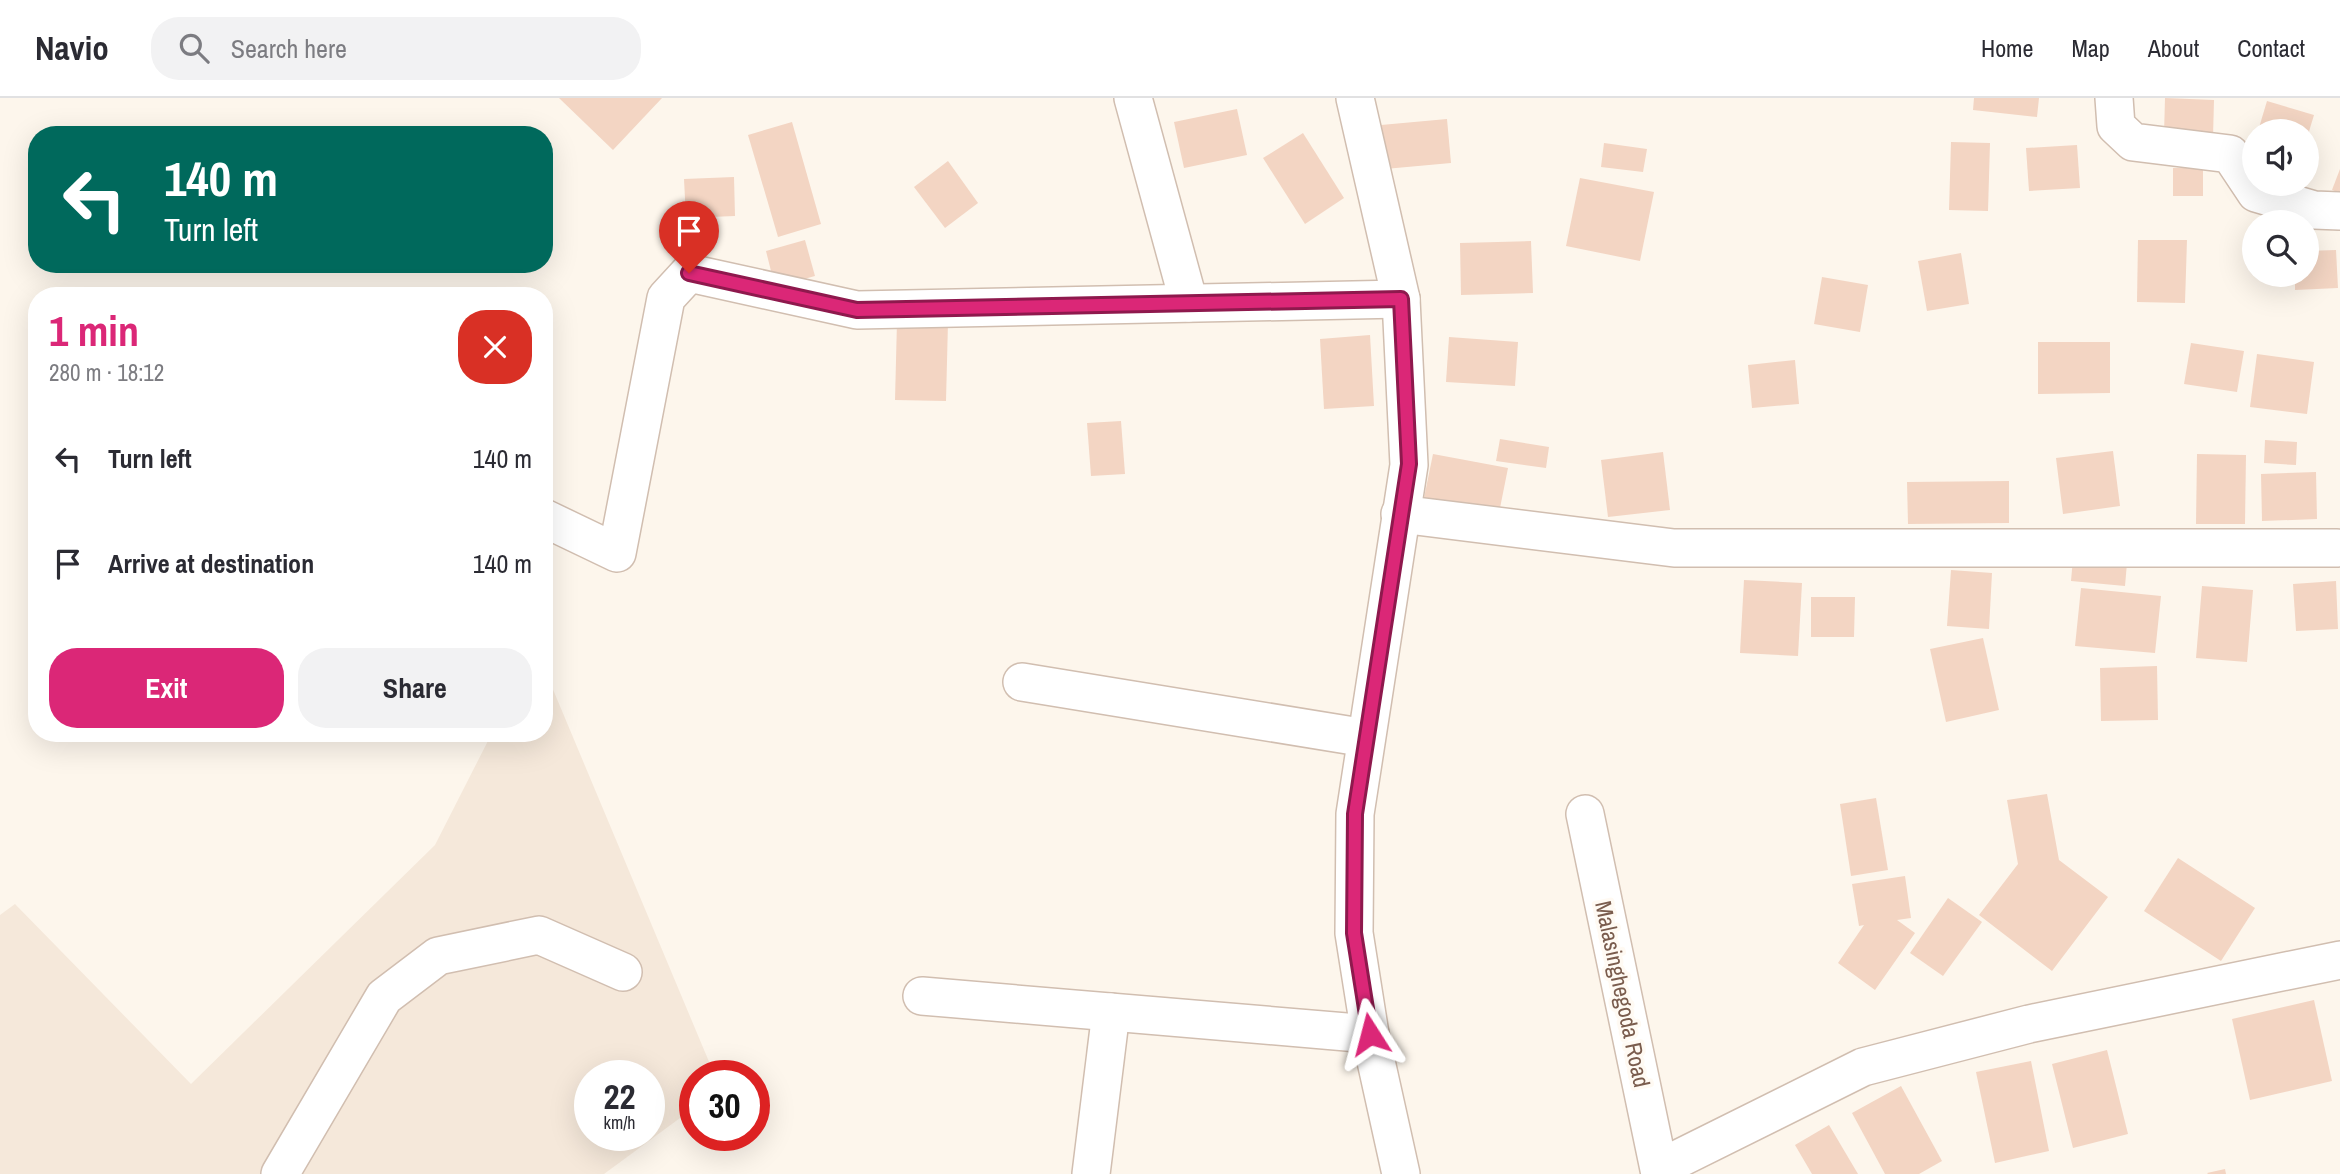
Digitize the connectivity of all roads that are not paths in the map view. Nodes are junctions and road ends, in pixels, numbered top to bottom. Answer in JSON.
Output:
{"nodes":[{"id":1,"x":1133,"y":98,"type":"edge"},
{"id":2,"x":1355,"y":98,"type":"edge"},
{"id":3,"x":2113,"y":98,"type":"edge"},
{"id":4,"x":2340,"y":211,"type":"edge"},
{"id":5,"x":1401,"y":299,"type":"junction"},
{"id":6,"x":1189,"y":303,"type":"junction"},
{"id":7,"x":1400,"y":514,"type":"junction"},
{"id":8,"x":553,"y":523,"type":"edge"},
{"id":9,"x":2337,"y":548,"type":"dead end"},
{"id":10,"x":1022,"y":682,"type":"dead end"},
{"id":11,"x":1366,"y":738,"type":"junction"},
{"id":12,"x":1585,"y":814,"type":"dead end"},
{"id":13,"x":2340,"y":960,"type":"edge"},
{"id":14,"x":623,"y":972,"type":"dead end"},
{"id":15,"x":922,"y":996,"type":"dead end"},
{"id":16,"x":1111,"y":1012,"type":"junction"},
{"id":17,"x":1370,"y":1034,"type":"junction"},
{"id":18,"x":1660,"y":1171,"type":"edge"},
{"id":19,"x":280,"y":1174,"type":"edge"},
{"id":20,"x":1091,"y":1174,"type":"edge"},
{"id":21,"x":1401,"y":1174,"type":"edge"}],
"edges":[{"from":1,"to":6,"type":"street"},
{"from":2,"to":5,"type":"street"},
{"from":3,"to":4,"type":"street"},
{"from":5,"to":6,"type":"street"},
{"from":5,"to":7,"type":"street"},
{"from":6,"to":8,"type":"street"},
{"from":7,"to":9,"type":"street"},
{"from":7,"to":11,"type":"street"},
{"from":10,"to":11,"type":"street"},
{"from":11,"to":17,"type":"street"},
{"from":12,"to":18,"type":"street","name":"Malasinghegoda Road"},
{"from":13,"to":18,"type":"street"},
{"from":14,"to":19,"type":"street"},
{"from":15,"to":16,"type":"street"},
{"from":16,"to":17,"type":"street"},
{"from":16,"to":20,"type":"street"},
{"from":17,"to":21,"type":"street"}]}
